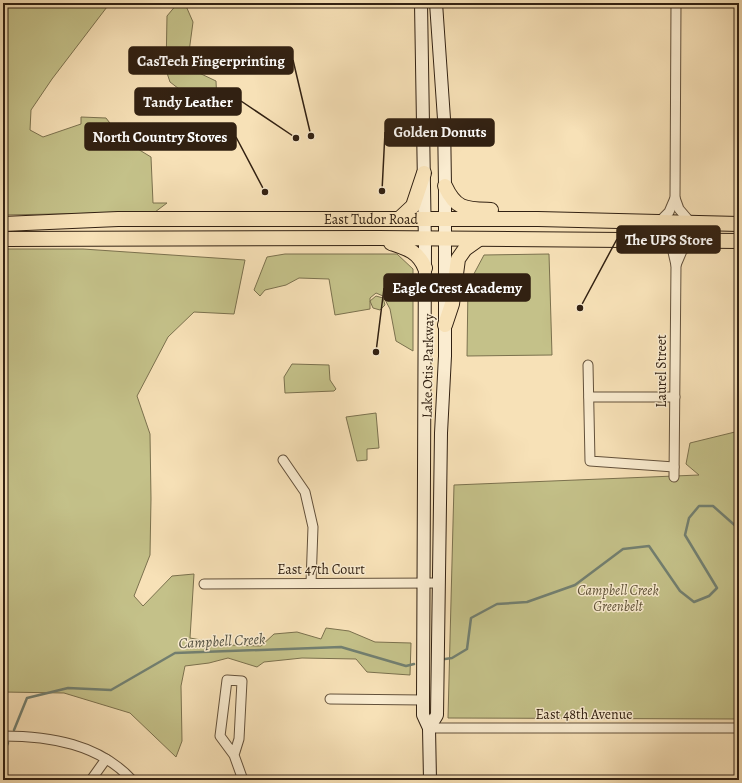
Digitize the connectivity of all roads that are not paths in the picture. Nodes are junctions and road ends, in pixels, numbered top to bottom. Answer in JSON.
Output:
{"nodes":[{"id":1,"x":421,"y":3,"type":"edge"},
{"id":2,"x":429,"y":3,"type":"edge"},
{"id":3,"x":436,"y":3,"type":"edge"},
{"id":4,"x":676,"y":3,"type":"edge"},
{"id":5,"x":438,"y":42,"type":"junction"},
{"id":6,"x":424,"y":173,"type":"junction"},
{"id":7,"x":445,"y":186,"type":"junction"},
{"id":8,"x":675,"y":198,"type":"junction"},
{"id":9,"x":399,"y":219,"type":"junction"},
{"id":10,"x":425,"y":219,"type":"junction"},
{"id":11,"x":444,"y":219,"type":"junction"},
{"id":12,"x":538,"y":219,"type":"junction"},
{"id":13,"x":659,"y":222,"type":"junction"},
{"id":14,"x":673,"y":222,"type":"junction"},
{"id":15,"x":691,"y":223,"type":"junction"},
{"id":16,"x":3,"y":224,"type":"edge"},
{"id":17,"x":739,"y":224,"type":"edge"},
{"id":18,"x":377,"y":238,"type":"junction"},
{"id":19,"x":445,"y":238,"type":"junction"},
{"id":20,"x":3,"y":239,"type":"edge"},
{"id":21,"x":425,"y":239,"type":"junction"},
{"id":22,"x":479,"y":239,"type":"junction"},
{"id":23,"x":673,"y":240,"type":"junction"},
{"id":24,"x":694,"y":240,"type":"junction"},
{"id":25,"x":739,"y":241,"type":"edge"},
{"id":26,"x":676,"y":265,"type":"junction"},
{"id":27,"x":425,"y":268,"type":"junction"},
{"id":28,"x":445,"y":325,"type":"junction"},
{"id":29,"x":588,"y":365,"type":"dead end"},
{"id":30,"x":675,"y":396,"type":"junction"},
{"id":31,"x":589,"y":398,"type":"junction"},
{"id":32,"x":283,"y":460,"type":"dead end"},
{"id":33,"x":674,"y":467,"type":"junction"},
{"id":34,"x":674,"y":477,"type":"dead end"},
{"id":35,"x":311,"y":583,"type":"junction"},
{"id":36,"x":424,"y":583,"type":"junction"},
{"id":37,"x":439,"y":583,"type":"junction"},
{"id":38,"x":204,"y":584,"type":"dead end"},
{"id":39,"x":330,"y":699,"type":"dead end"},
{"id":40,"x":423,"y":700,"type":"junction"},
{"id":41,"x":429,"y":728,"type":"junction"},
{"id":42,"x":739,"y":728,"type":"edge"},
{"id":43,"x":3,"y":736,"type":"edge"},
{"id":44,"x":234,"y":755,"type":"junction"},
{"id":45,"x":106,"y":759,"type":"junction"},
{"id":46,"x":91,"y":780,"type":"edge"},
{"id":47,"x":132,"y":780,"type":"edge"},
{"id":48,"x":242,"y":780,"type":"edge"},
{"id":49,"x":430,"y":780,"type":"edge"}],
"edges":[{"from":1,"to":6,"type":"main road","name":"Lake Otis Parkway"},
{"from":2,"to":5,"type":"main road"},
{"from":3,"to":5,"type":"main road","name":"Lake Otis Parkway"},
{"from":4,"to":8,"type":"street"},
{"from":5,"to":7,"type":"main road","name":"Lake Otis Parkway"},
{"from":6,"to":9,"type":"main road"},
{"from":6,"to":10,"type":"main road","name":"Lake Otis Parkway"},
{"from":7,"to":11,"type":"main road","name":"Lake Otis Parkway"},
{"from":7,"to":12,"type":"main road"},
{"from":8,"to":13,"type":"street"},
{"from":8,"to":15,"type":"street"},
{"from":9,"to":10,"type":"main road","name":"East Tudor Road"},
{"from":9,"to":16,"type":"main road","name":"East Tudor Road"},
{"from":10,"to":11,"type":"main road","name":"East Tudor Road"},
{"from":10,"to":21,"type":"main road","name":"Lake Otis Parkway"},
{"from":11,"to":12,"type":"main road","name":"East Tudor Road"},
{"from":11,"to":19,"type":"main road","name":"Lake Otis Parkway"},
{"from":12,"to":13,"type":"main road","name":"East Tudor Road"},
{"from":13,"to":14,"type":"main road","name":"East Tudor Road"},
{"from":14,"to":15,"type":"main road","name":"East Tudor Road"},
{"from":14,"to":23,"type":"street","name":"Laurel Street"},
{"from":15,"to":17,"type":"main road","name":"East Tudor Road"},
{"from":18,"to":20,"type":"main road","name":"East Tudor Road"},
{"from":18,"to":21,"type":"main road","name":"East Tudor Road"},
{"from":18,"to":27,"type":"main road"},
{"from":19,"to":21,"type":"main road","name":"East Tudor Road"},
{"from":19,"to":22,"type":"main road","name":"East Tudor Road"},
{"from":19,"to":28,"type":"main road","name":"Lake Otis Parkway"},
{"from":21,"to":27,"type":"main road","name":"Lake Otis Parkway"},
{"from":22,"to":23,"type":"main road","name":"East Tudor Road"},
{"from":22,"to":28,"type":"main road"},
{"from":23,"to":24,"type":"main road","name":"East Tudor Road"},
{"from":23,"to":26,"type":"street","name":"Laurel Street"},
{"from":24,"to":25,"type":"main road","name":"East Tudor Road"},
{"from":24,"to":26,"type":"street","name":"Laurel Street"},
{"from":26,"to":30,"type":"street","name":"Laurel Street"},
{"from":27,"to":36,"type":"main road","name":"Lake Otis Parkway"},
{"from":28,"to":37,"type":"main road","name":"Lake Otis Parkway"},
{"from":29,"to":31,"type":"street"},
{"from":30,"to":31,"type":"street"},
{"from":30,"to":33,"type":"street","name":"Laurel Street"},
{"from":31,"to":33,"type":"street"},
{"from":32,"to":35,"type":"street"},
{"from":33,"to":34,"type":"street","name":"Laurel Street"},
{"from":35,"to":36,"type":"street","name":"East 47th Court"},
{"from":35,"to":38,"type":"street","name":"East 47th Court"},
{"from":36,"to":37,"type":"street","name":"East 47th Court"},
{"from":36,"to":40,"type":"main road","name":"Lake Otis Parkway"},
{"from":37,"to":41,"type":"main road","name":"Lake Otis Parkway"},
{"from":39,"to":40,"type":"street"},
{"from":40,"to":41,"type":"main road","name":"Lake Otis Parkway"},
{"from":41,"to":42,"type":"street","name":"East 48th Avenue"},
{"from":41,"to":49,"type":"main road","name":"Lake Otis Parkway"},
{"from":43,"to":45,"type":"street"},
{"from":44,"to":44,"type":"street"},
{"from":44,"to":48,"type":"street"},
{"from":45,"to":46,"type":"street"},
{"from":45,"to":47,"type":"street"}]}
